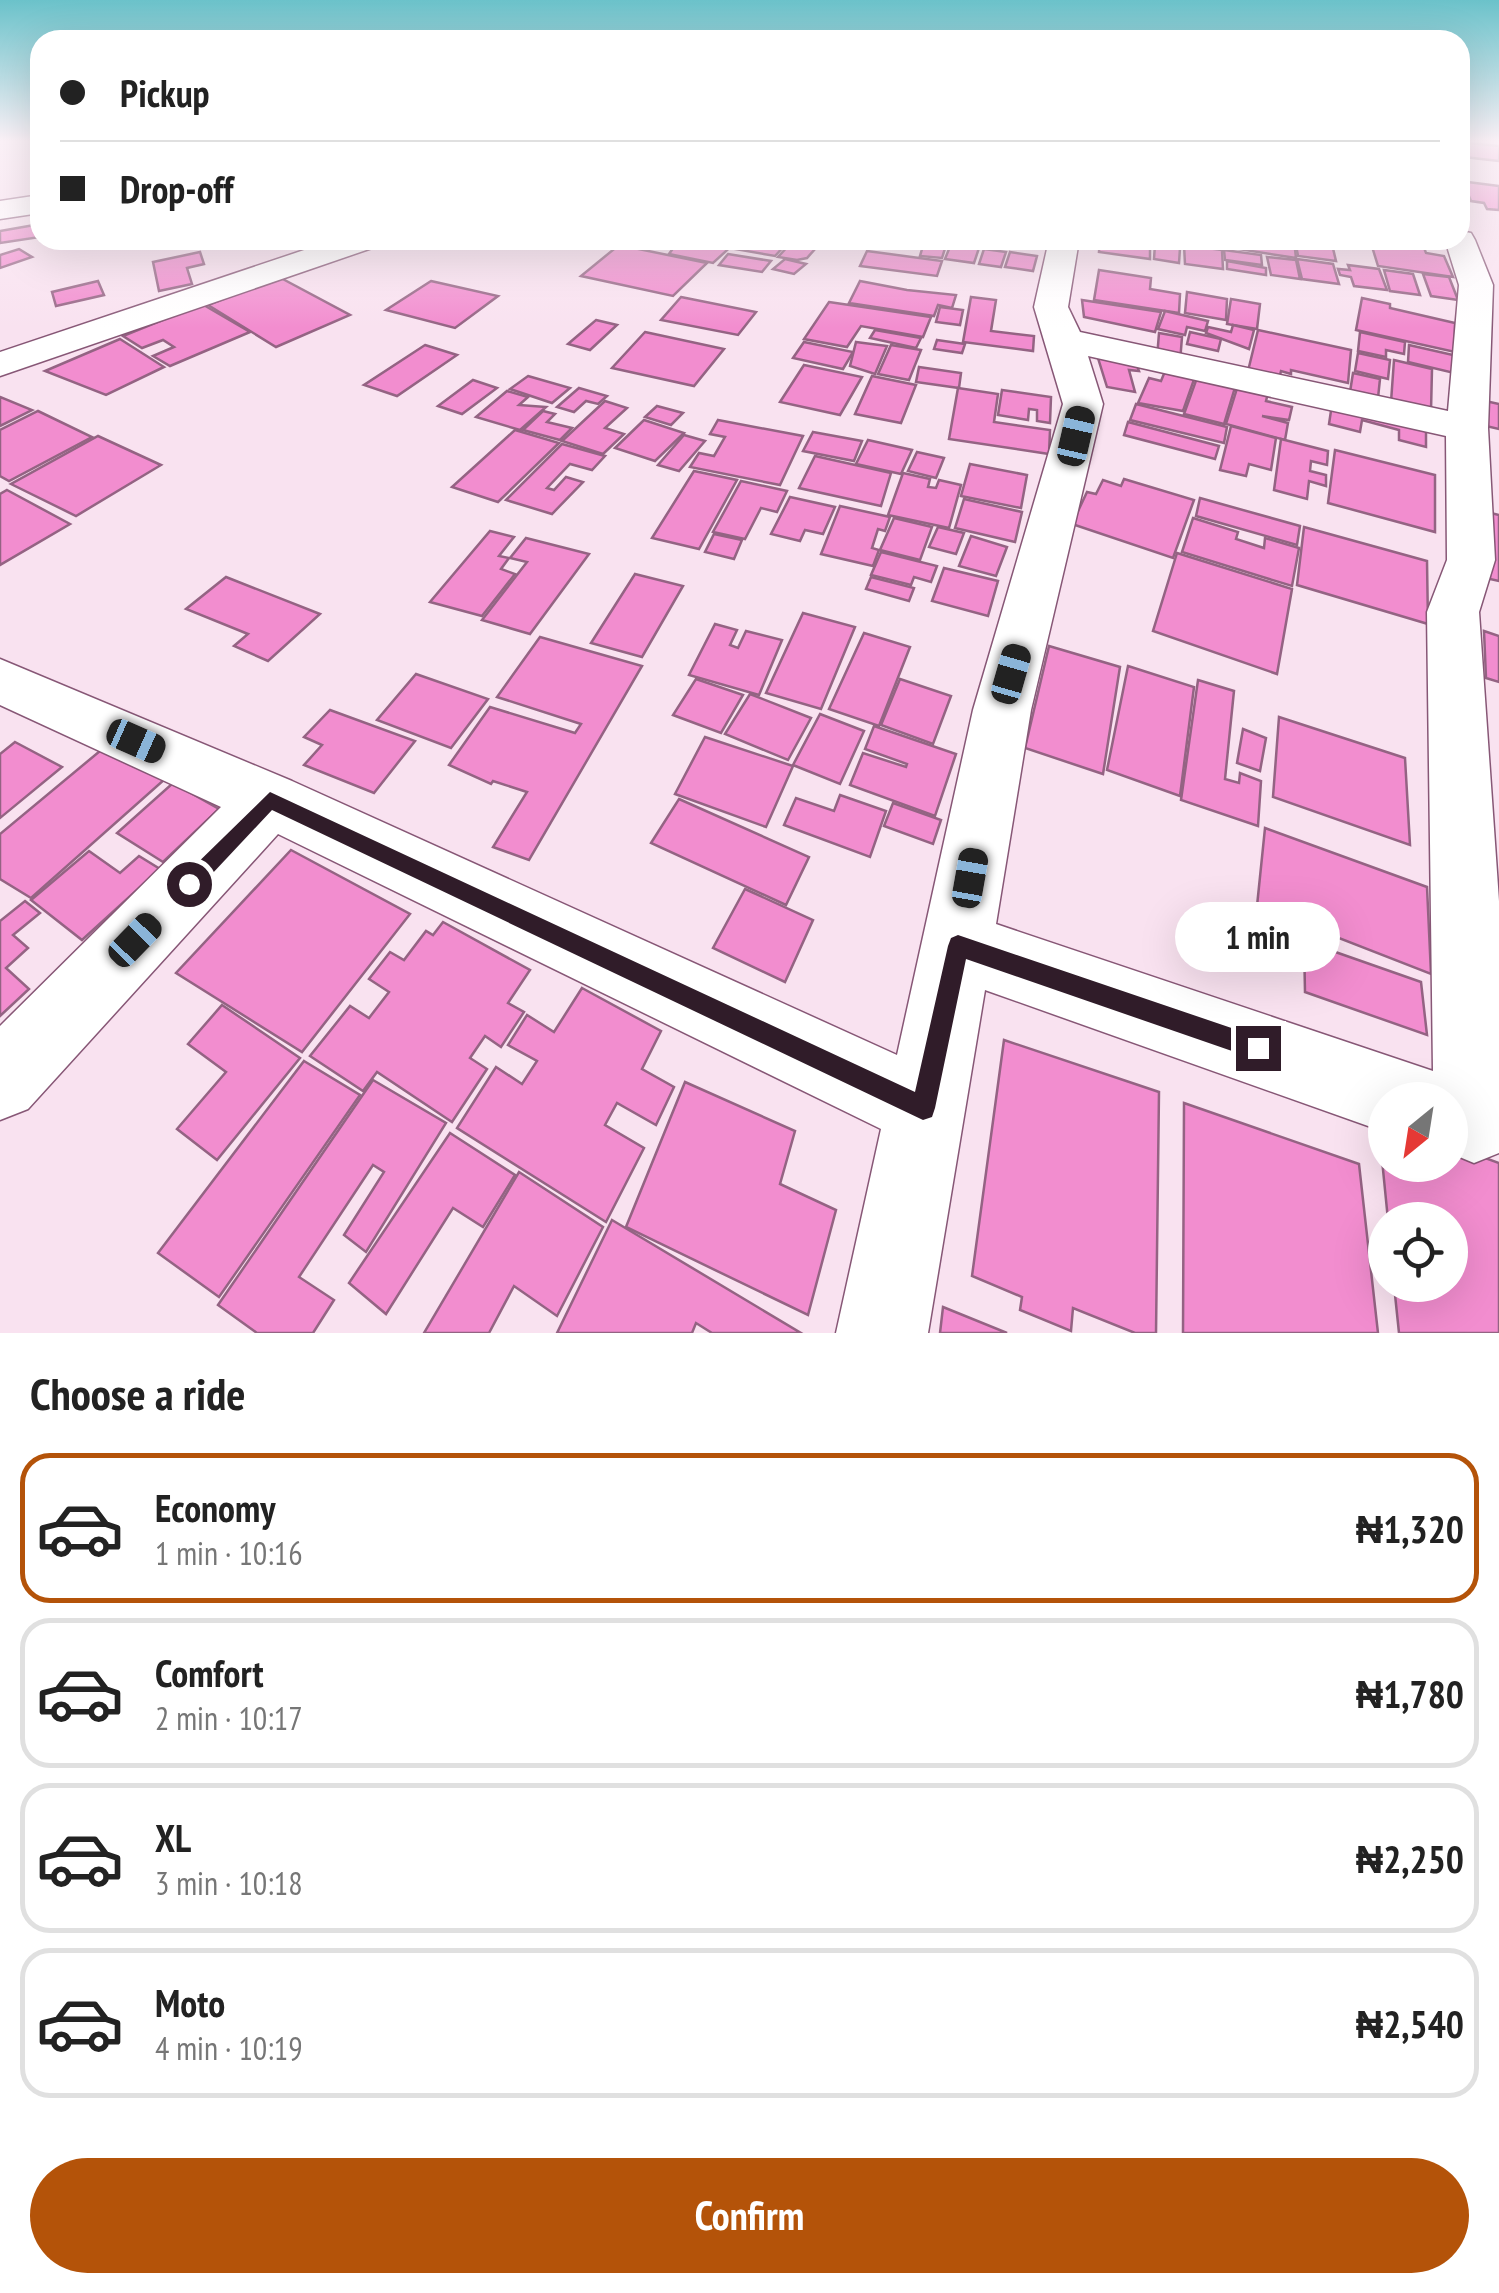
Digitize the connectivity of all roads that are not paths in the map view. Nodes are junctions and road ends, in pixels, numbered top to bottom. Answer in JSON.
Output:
{"nodes":[{"id":1,"x":30,"y":206,"type":"edge"},
{"id":2,"x":0,"y":210,"type":"edge"},
{"id":3,"x":335,"y":250,"type":"edge"},
{"id":4,"x":1062,"y":250,"type":"edge"},
{"id":5,"x":1466,"y":250,"type":"edge"},
{"id":6,"x":1488,"y":286,"type":"edge"},
{"id":7,"x":1066,"y":340,"type":"junction"},
{"id":8,"x":0,"y":366,"type":"edge"},
{"id":9,"x":1467,"y":428,"type":"junction"},
{"id":10,"x":1476,"y":618,"type":"edge"},
{"id":11,"x":0,"y":682,"type":"edge"},
{"id":12,"x":270,"y":800,"type":"junction"},
{"id":13,"x":1482,"y":854,"type":"edge"},
{"id":14,"x":958,"y":946,"type":"junction"},
{"id":15,"x":0,"y":1080,"type":"edge"},
{"id":16,"x":1461,"y":1082,"type":"edge"},
{"id":17,"x":1368,"y":1088,"type":"edge"},
{"id":18,"x":923,"y":1108,"type":"junction"},
{"id":19,"x":882,"y":1333,"type":"edge"}],
"edges":[{"from":1,"to":2,"type":"street"},
{"from":3,"to":8,"type":"street"},
{"from":4,"to":7,"type":"street"},
{"from":5,"to":6,"type":"street"},
{"from":6,"to":9,"type":"street"},
{"from":7,"to":9,"type":"street"},
{"from":7,"to":14,"type":"street"},
{"from":9,"to":10,"type":"street"},
{"from":10,"to":13,"type":"street"},
{"from":11,"to":12,"type":"street"},
{"from":12,"to":15,"type":"street"},
{"from":12,"to":18,"type":"street"},
{"from":13,"to":16,"type":"street"},
{"from":14,"to":17,"type":"street"},
{"from":14,"to":18,"type":"street"},
{"from":18,"to":19,"type":"street"}]}
